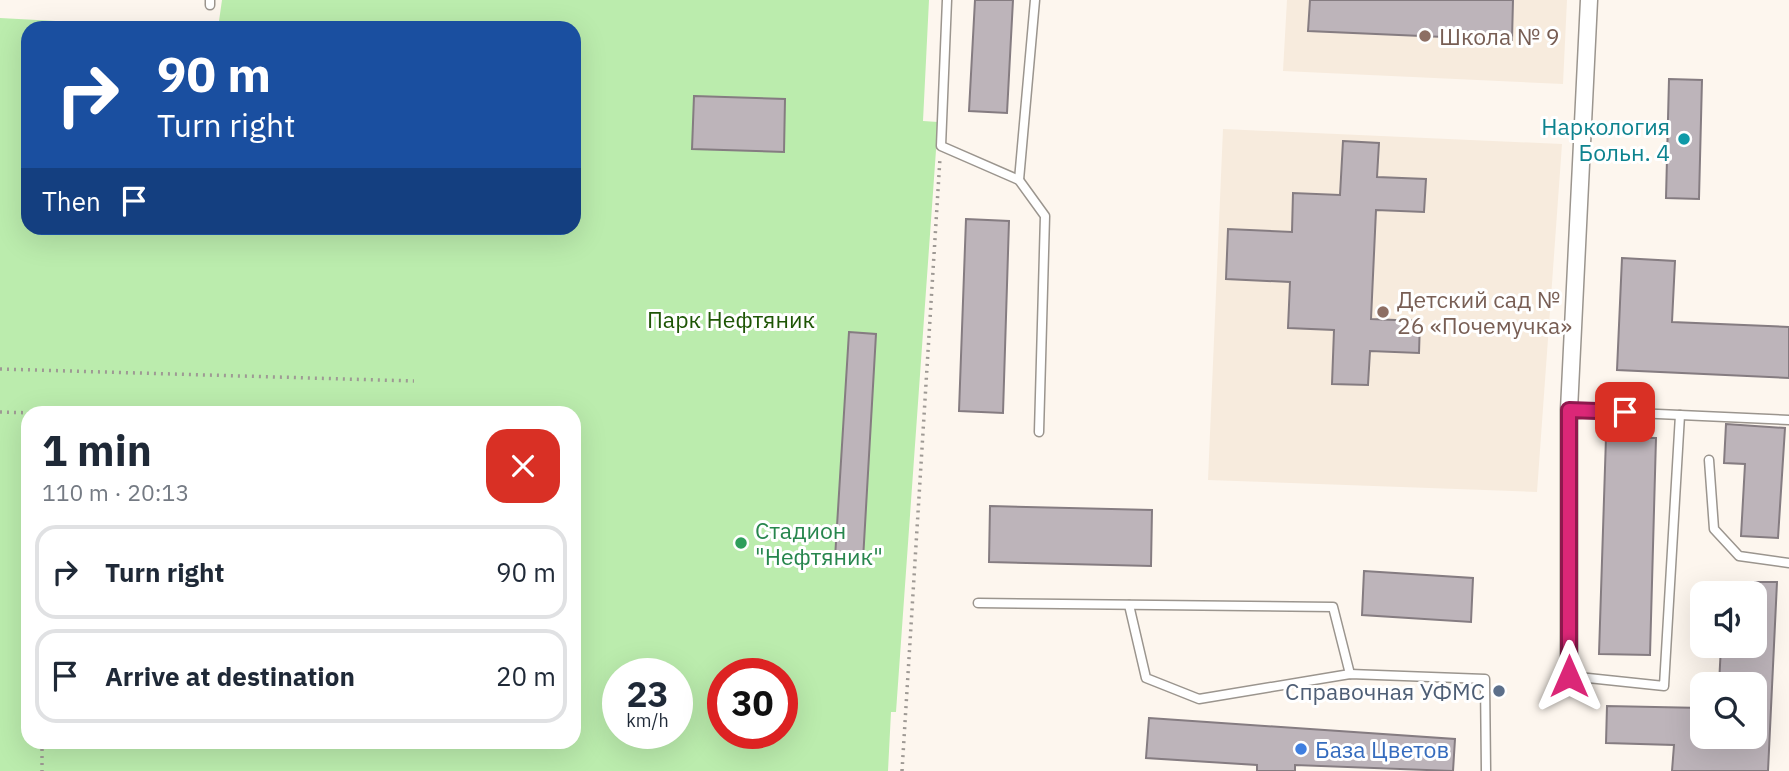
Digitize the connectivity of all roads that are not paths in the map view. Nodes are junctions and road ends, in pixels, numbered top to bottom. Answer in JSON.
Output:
{"nodes":[{"id":1,"x":947,"y":0,"type":"edge"},
{"id":2,"x":1035,"y":0,"type":"edge"},
{"id":3,"x":1589,"y":0,"type":"edge"},
{"id":4,"x":1019,"y":180,"type":"junction"},
{"id":5,"x":1569,"y":410,"type":"junction"},
{"id":6,"x":1680,"y":415,"type":"junction"},
{"id":7,"x":1789,"y":420,"type":"edge"},
{"id":8,"x":1039,"y":432,"type":"dead end"},
{"id":9,"x":1709,"y":460,"type":"dead end"},
{"id":10,"x":1789,"y":563,"type":"edge"},
{"id":11,"x":978,"y":603,"type":"dead end"},
{"id":12,"x":1129,"y":605,"type":"junction"},
{"id":13,"x":1349,"y":674,"type":"junction"},
{"id":14,"x":1569,"y":676,"type":"joint"},
{"id":15,"x":1486,"y":771,"type":"edge"}],
"edges":[{"from":1,"to":4,"type":"lane"},
{"from":2,"to":4,"type":"lane"},
{"from":3,"to":5,"type":"street"},
{"from":4,"to":8,"type":"lane"},
{"from":5,"to":6,"type":"lane"},
{"from":5,"to":14,"type":"street"},
{"from":6,"to":7,"type":"lane"},
{"from":6,"to":14,"type":"lane"},
{"from":9,"to":10,"type":"lane"},
{"from":11,"to":12,"type":"lane"},
{"from":12,"to":13,"type":"lane"},
{"from":12,"to":13,"type":"lane"},
{"from":13,"to":15,"type":"lane"}]}
